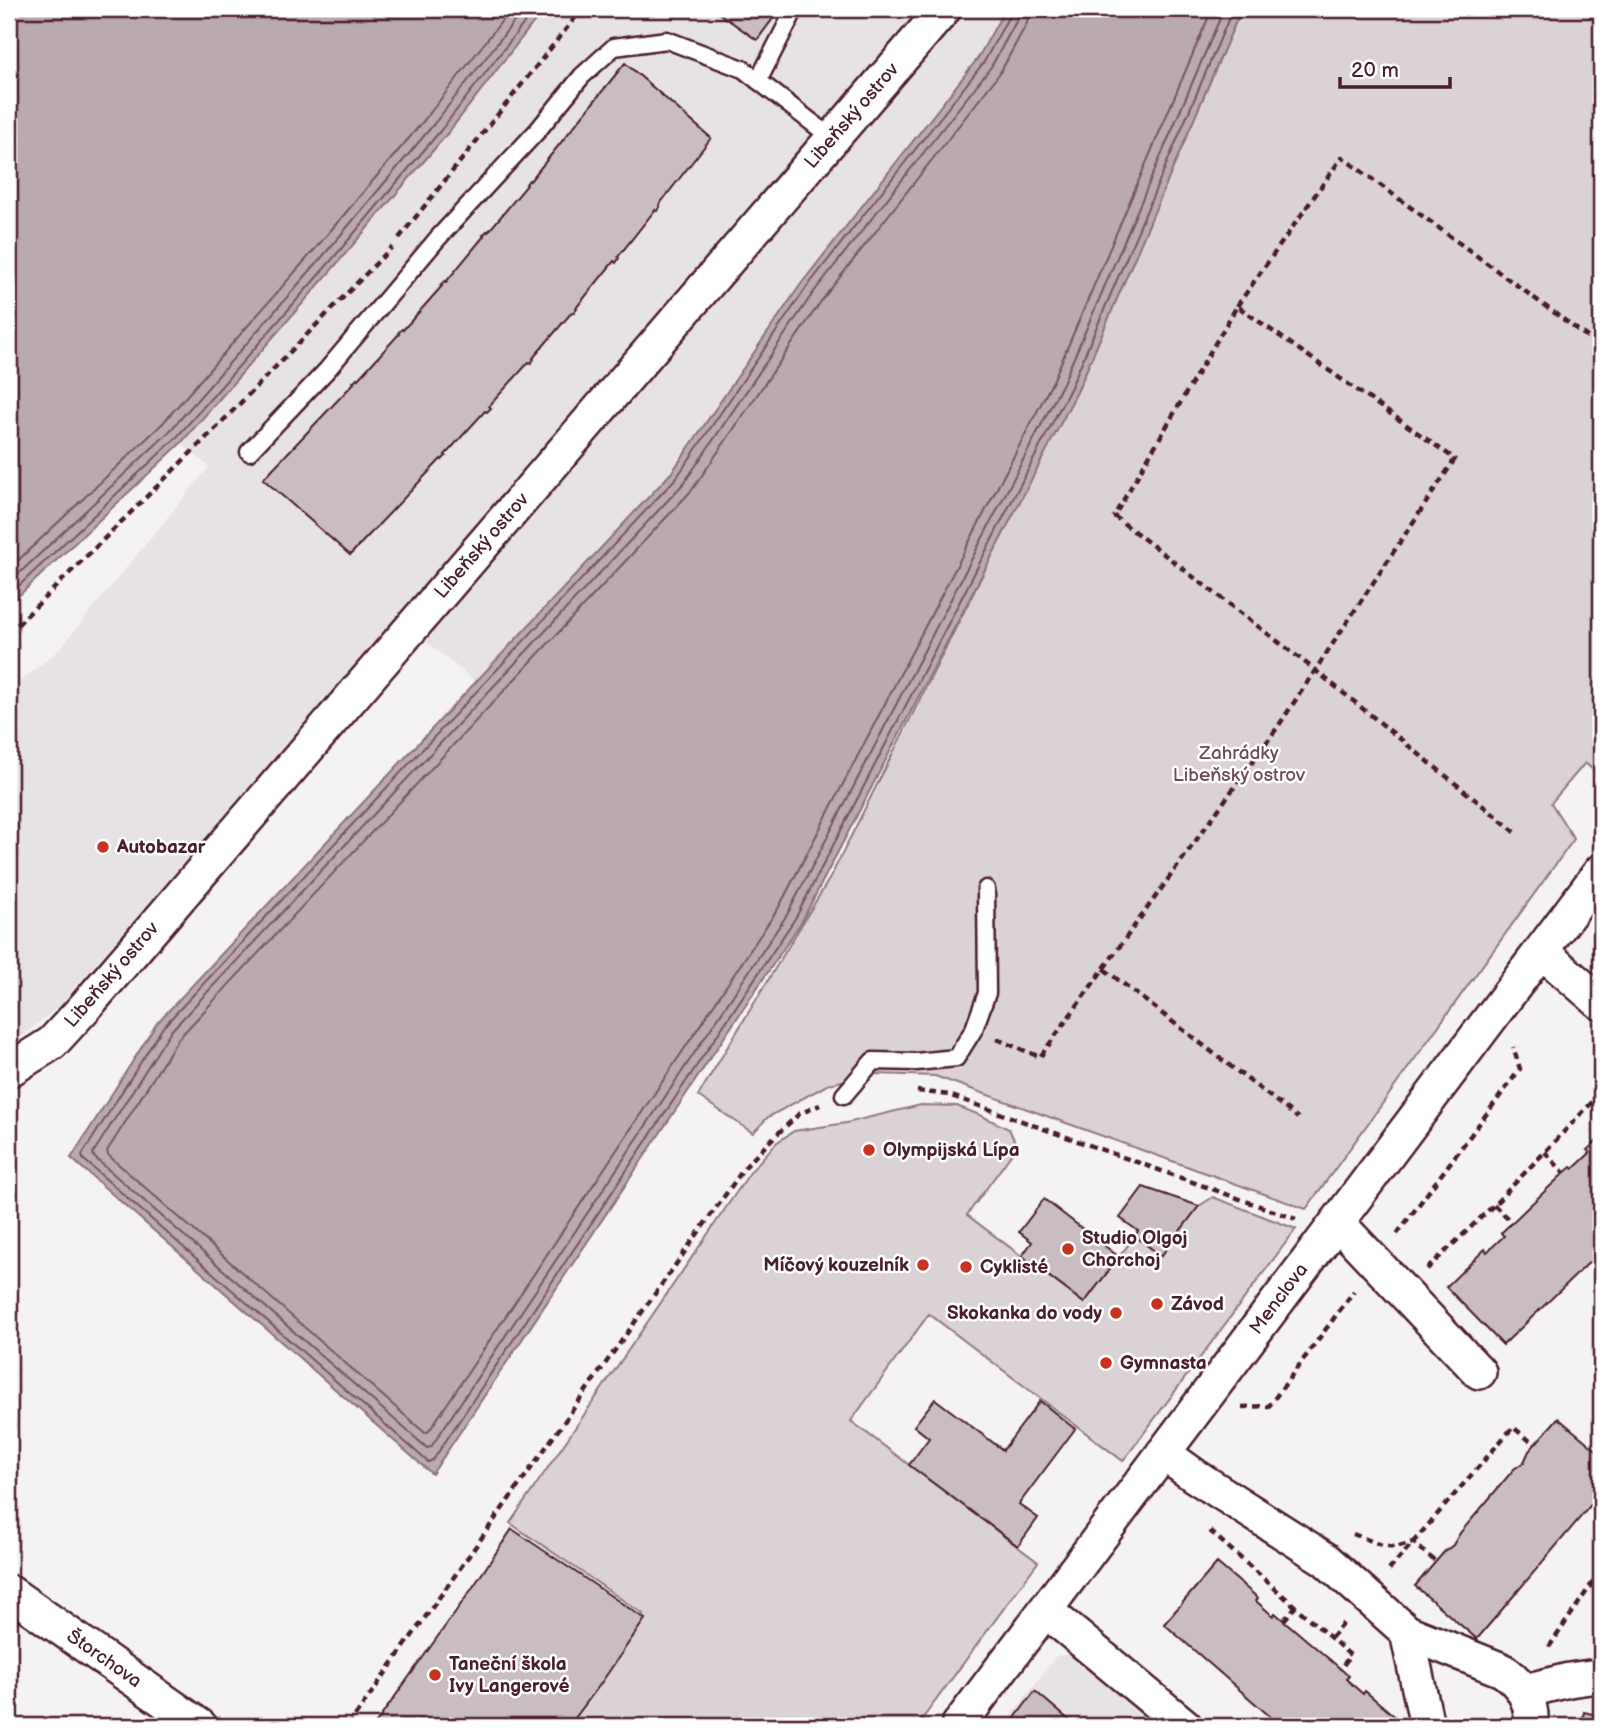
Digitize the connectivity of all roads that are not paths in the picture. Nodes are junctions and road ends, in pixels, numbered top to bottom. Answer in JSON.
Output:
{"nodes":[{"id":1,"x":795,"y":9,"type":"edge"},
{"id":2,"x":944,"y":9,"type":"edge"},
{"id":3,"x":758,"y":81,"type":"junction"},
{"id":4,"x":832,"y":138,"type":"junction"},
{"id":5,"x":249,"y":452,"type":"dead end"},
{"id":6,"x":1601,"y":871,"type":"edge"},
{"id":7,"x":986,"y":889,"type":"dead end"},
{"id":8,"x":1541,"y":951,"type":"junction"},
{"id":9,"x":1601,"y":1003,"type":"edge"},
{"id":10,"x":9,"y":1070,"type":"edge"},
{"id":11,"x":844,"y":1095,"type":"road end"},
{"id":12,"x":1333,"y":1227,"type":"junction"},
{"id":13,"x":1479,"y":1372,"type":"dead end"},
{"id":14,"x":1163,"y":1453,"type":"junction"},
{"id":15,"x":9,"y":1592,"type":"edge"},
{"id":16,"x":1045,"y":1610,"type":"junction"},
{"id":17,"x":1407,"y":1632,"type":"junction"},
{"id":18,"x":1590,"y":1677,"type":"dead end"},
{"id":19,"x":1520,"y":1685,"type":"junction"},
{"id":20,"x":200,"y":1726,"type":"edge"},
{"id":21,"x":958,"y":1726,"type":"edge"},
{"id":22,"x":1185,"y":1726,"type":"edge"},
{"id":23,"x":1427,"y":1726,"type":"edge"},
{"id":24,"x":1531,"y":1726,"type":"edge"}],
"edges":[{"from":1,"to":3,"type":"lane"},
{"from":2,"to":4,"type":"street","name":"Libeňský ostrov"},
{"from":3,"to":4,"type":"lane"},
{"from":3,"to":5,"type":"lane"},
{"from":4,"to":10,"type":"street","name":"Libeňský ostrov"},
{"from":6,"to":8,"type":"street","name":"Menclova"},
{"from":7,"to":11,"type":"lane"},
{"from":8,"to":9,"type":"street"},
{"from":8,"to":12,"type":"street","name":"Menclova"},
{"from":12,"to":13,"type":"street"},
{"from":12,"to":14,"type":"street","name":"Menclova"},
{"from":14,"to":16,"type":"street","name":"Menclova"},
{"from":14,"to":17,"type":"street"},
{"from":15,"to":20,"type":"street","name":"Štorchova"},
{"from":16,"to":21,"type":"street","name":"Menclova"},
{"from":16,"to":22,"type":"street"},
{"from":17,"to":19,"type":"street"},
{"from":17,"to":23,"type":"street"},
{"from":18,"to":19,"type":"street"},
{"from":19,"to":24,"type":"street"}]}
